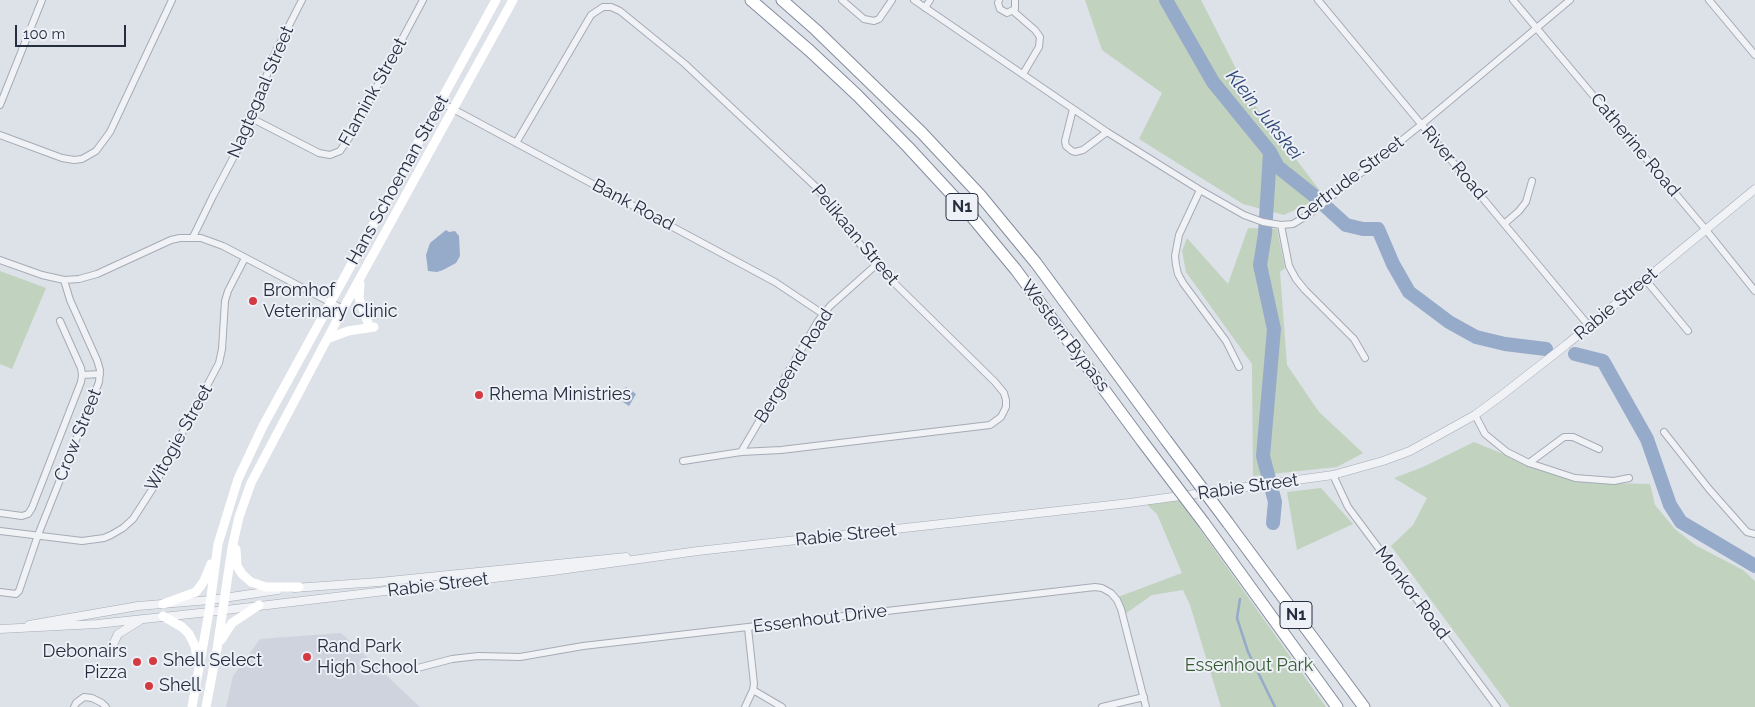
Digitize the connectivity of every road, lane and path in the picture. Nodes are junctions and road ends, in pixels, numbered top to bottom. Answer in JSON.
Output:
{"nodes":[{"id":1,"x":42,"y":0,"type":"edge"},
{"id":2,"x":172,"y":0,"type":"edge"},
{"id":3,"x":302,"y":0,"type":"edge"},
{"id":4,"x":423,"y":0,"type":"edge"},
{"id":5,"x":496,"y":0,"type":"edge"},
{"id":6,"x":513,"y":0,"type":"edge"},
{"id":7,"x":751,"y":0,"type":"edge"},
{"id":8,"x":782,"y":0,"type":"edge"},
{"id":9,"x":842,"y":0,"type":"edge"},
{"id":10,"x":892,"y":0,"type":"edge"},
{"id":11,"x":914,"y":0,"type":"edge"},
{"id":12,"x":930,"y":0,"type":"edge"},
{"id":13,"x":999,"y":0,"type":"edge"},
{"id":14,"x":1015,"y":0,"type":"edge"},
{"id":15,"x":1318,"y":0,"type":"edge"},
{"id":16,"x":1513,"y":0,"type":"edge"},
{"id":17,"x":1570,"y":0,"type":"edge"},
{"id":18,"x":1710,"y":0,"type":"edge"},
{"id":19,"x":925,"y":8,"type":"junction"},
{"id":20,"x":1013,"y":11,"type":"junction"},
{"id":21,"x":1536,"y":28,"type":"junction"},
{"id":22,"x":1755,"y":55,"type":"edge"},
{"id":23,"x":1022,"y":74,"type":"junction"},
{"id":24,"x":440,"y":102,"type":"junction"},
{"id":25,"x":0,"y":105,"type":"edge"},
{"id":26,"x":454,"y":109,"type":"junction"},
{"id":27,"x":1073,"y":109,"type":"junction"},
{"id":28,"x":253,"y":119,"type":"junction"},
{"id":29,"x":1422,"y":124,"type":"junction"},
{"id":30,"x":1107,"y":132,"type":"junction"},
{"id":31,"x":0,"y":136,"type":"edge"},
{"id":32,"x":516,"y":142,"type":"junction"},
{"id":33,"x":1532,"y":181,"type":"dead end"},
{"id":34,"x":1755,"y":189,"type":"edge"},
{"id":35,"x":1200,"y":190,"type":"junction"},
{"id":36,"x":1277,"y":224,"type":"junction"},
{"id":37,"x":1504,"y":224,"type":"junction"},
{"id":38,"x":1706,"y":230,"type":"junction"},
{"id":39,"x":193,"y":237,"type":"junction"},
{"id":40,"x":244,"y":258,"type":"junction"},
{"id":41,"x":0,"y":260,"type":"edge"},
{"id":42,"x":876,"y":265,"type":"junction"},
{"id":43,"x":363,"y":274,"type":"junction"},
{"id":44,"x":1645,"y":279,"type":"junction"},
{"id":45,"x":64,"y":280,"type":"junction"},
{"id":46,"x":1755,"y":291,"type":"edge"},
{"id":47,"x":331,"y":303,"type":"junction"},
{"id":48,"x":343,"y":309,"type":"junction"},
{"id":49,"x":822,"y":314,"type":"junction"},
{"id":50,"x":60,"y":321,"type":"dead end"},
{"id":51,"x":1589,"y":326,"type":"junction"},
{"id":52,"x":1688,"y":332,"type":"dead end"},
{"id":53,"x":328,"y":339,"type":"junction"},
{"id":54,"x":1366,"y":358,"type":"dead end"},
{"id":55,"x":1239,"y":367,"type":"dead end"},
{"id":56,"x":100,"y":374,"type":"junction"},
{"id":57,"x":82,"y":375,"type":"junction"},
{"id":58,"x":1475,"y":415,"type":"junction"},
{"id":59,"x":1664,"y":432,"type":"dead end"},
{"id":60,"x":1599,"y":449,"type":"dead end"},
{"id":61,"x":741,"y":452,"type":"junction"},
{"id":62,"x":683,"y":461,"type":"dead end"},
{"id":63,"x":1528,"y":463,"type":"junction"},
{"id":64,"x":1333,"y":475,"type":"junction"},
{"id":65,"x":1630,"y":478,"type":"dead end"},
{"id":66,"x":0,"y":513,"type":"edge"},
{"id":67,"x":239,"y":517,"type":"junction"},
{"id":68,"x":0,"y":531,"type":"edge"},
{"id":69,"x":1754,"y":534,"type":"edge"},
{"id":70,"x":38,"y":535,"type":"junction"},
{"id":71,"x":218,"y":544,"type":"junction"},
{"id":72,"x":652,"y":556,"type":"junction"},
{"id":73,"x":299,"y":587,"type":"junction"},
{"id":74,"x":0,"y":592,"type":"edge"},
{"id":75,"x":224,"y":598,"type":"junction"},
{"id":76,"x":210,"y":600,"type":"junction"},
{"id":77,"x":163,"y":604,"type":"junction"},
{"id":78,"x":259,"y":605,"type":"junction"},
{"id":79,"x":223,"y":610,"type":"junction"},
{"id":80,"x":209,"y":612,"type":"junction"},
{"id":81,"x":163,"y":616,"type":"junction"},
{"id":82,"x":145,"y":618,"type":"junction"},
{"id":83,"x":18,"y":628,"type":"junction"},
{"id":84,"x":748,"y":628,"type":"junction"},
{"id":85,"x":0,"y":629,"type":"edge"},
{"id":86,"x":217,"y":649,"type":"junction"},
{"id":87,"x":108,"y":655,"type":"dead end"},
{"id":88,"x":199,"y":668,"type":"junction"},
{"id":89,"x":410,"y":670,"type":"dead end"},
{"id":90,"x":753,"y":690,"type":"junction"},
{"id":91,"x":1144,"y":697,"type":"junction"},
{"id":92,"x":74,"y":707,"type":"edge"},
{"id":93,"x":106,"y":707,"type":"edge"},
{"id":94,"x":192,"y":707,"type":"edge"},
{"id":95,"x":206,"y":707,"type":"edge"},
{"id":96,"x":745,"y":707,"type":"edge"},
{"id":97,"x":782,"y":707,"type":"edge"},
{"id":98,"x":1102,"y":707,"type":"edge"},
{"id":99,"x":1146,"y":707,"type":"edge"},
{"id":100,"x":1337,"y":707,"type":"edge"},
{"id":101,"x":1364,"y":707,"type":"edge"},
{"id":102,"x":1497,"y":707,"type":"edge"}],
"edges":[{"from":1,"to":25,"type":"street"},
{"from":2,"to":31,"type":"street"},
{"from":3,"to":28,"type":"street","name":"Nagtegaal Street"},
{"from":4,"to":28,"type":"street","name":"Flamink Street"},
{"from":5,"to":24,"type":"main road","name":"Hans Schoeman Street"},
{"from":6,"to":26,"type":"main road","name":"Hans Schoeman Street"},
{"from":7,"to":100,"type":"highway","name":"Western Bypass","number":"N1","bridge":true},
{"from":8,"to":101,"type":"highway","name":"Western Bypass","number":"N1","bridge":true},
{"from":9,"to":10,"type":"street"},
{"from":11,"to":19,"type":"street","name":"Gertrude Street"},
{"from":12,"to":19,"type":"street"},
{"from":13,"to":20,"type":"street"},
{"from":14,"to":20,"type":"street"},
{"from":15,"to":29,"type":"street","name":"River Road"},
{"from":16,"to":21,"type":"street","name":"Catherine Road"},
{"from":17,"to":21,"type":"street","name":"Gertrude Street"},
{"from":18,"to":22,"type":"street"},
{"from":19,"to":23,"type":"street","name":"Gertrude Street"},
{"from":20,"to":23,"type":"street"},
{"from":21,"to":29,"type":"street","name":"Gertrude Street"},
{"from":21,"to":38,"type":"street","name":"Catherine Road"},
{"from":23,"to":27,"type":"street","name":"Gertrude Street"},
{"from":24,"to":26,"type":"street","name":"Bank Road"},
{"from":24,"to":47,"type":"main road","name":"Hans Schoeman Street"},
{"from":26,"to":32,"type":"street","name":"Bank Road"},
{"from":26,"to":43,"type":"main road","name":"Hans Schoeman Street"},
{"from":27,"to":30,"type":"street","name":"Gertrude Street"},
{"from":27,"to":30,"type":"street"},
{"from":28,"to":39,"type":"street","name":"Nagtegaal Street"},
{"from":29,"to":36,"type":"street","name":"Gertrude Street"},
{"from":29,"to":37,"type":"street","name":"River Road"},
{"from":30,"to":35,"type":"street","name":"Gertrude Street"},
{"from":32,"to":42,"type":"street","name":"Pelikaan Street"},
{"from":32,"to":49,"type":"street","name":"Bank Road"},
{"from":33,"to":37,"type":"street"},
{"from":34,"to":38,"type":"street","name":"Rabie Street"},
{"from":35,"to":36,"type":"street","name":"Gertrude Street"},
{"from":35,"to":55,"type":"street"},
{"from":36,"to":54,"type":"street"},
{"from":37,"to":51,"type":"street","name":"River Road"},
{"from":38,"to":44,"type":"street","name":"Rabie Street"},
{"from":38,"to":46,"type":"street","name":"Catherine Road"},
{"from":39,"to":40,"type":"street"},
{"from":39,"to":45,"type":"street"},
{"from":40,"to":47,"type":"street"},
{"from":40,"to":70,"type":"street","name":"Witogie Street"},
{"from":41,"to":45,"type":"street"},
{"from":42,"to":49,"type":"street","name":"Bergeend Road"},
{"from":42,"to":61,"type":"street","name":"Pelikaan Street"},
{"from":43,"to":48,"type":"main road","name":"Hans Schoeman Street"},
{"from":43,"to":53,"type":"main road"},
{"from":44,"to":51,"type":"street","name":"Rabie Street"},
{"from":44,"to":52,"type":"street"},
{"from":45,"to":56,"type":"street","name":"Crow Street"},
{"from":47,"to":48,"type":"street"},
{"from":47,"to":71,"type":"main road","name":"Hans Schoeman Street"},
{"from":48,"to":53,"type":"main road","name":"Hans Schoeman Street"},
{"from":49,"to":61,"type":"street","name":"Bergeend Road"},
{"from":50,"to":57,"type":"street"},
{"from":51,"to":58,"type":"street","name":"Rabie Street"},
{"from":53,"to":67,"type":"main road","name":"Hans Schoeman Street"},
{"from":56,"to":57,"type":"street"},
{"from":56,"to":70,"type":"street","name":"Crow Street"},
{"from":57,"to":66,"type":"street"},
{"from":58,"to":63,"type":"street"},
{"from":58,"to":64,"type":"street","name":"Rabie Street"},
{"from":59,"to":69,"type":"street"},
{"from":60,"to":63,"type":"street"},
{"from":61,"to":62,"type":"street","name":"Pelikaan Street"},
{"from":63,"to":65,"type":"street"},
{"from":64,"to":72,"type":"street","name":"Rabie Street"},
{"from":64,"to":102,"type":"street","name":"Monkor Road"},
{"from":67,"to":73,"type":"main road"},
{"from":67,"to":75,"type":"main road","name":"Hans Schoeman Street"},
{"from":68,"to":70,"type":"street","name":"Witogie Street"},
{"from":70,"to":74,"type":"street","name":"Crow Street"},
{"from":71,"to":76,"type":"main road","name":"Hans Schoeman Street"},
{"from":71,"to":77,"type":"main road"},
{"from":72,"to":73,"type":"street","name":"Rabie Street"},
{"from":72,"to":78,"type":"street","name":"Rabie Street"},
{"from":73,"to":75,"type":"street","name":"Rabie Street"},
{"from":75,"to":76,"type":"street","name":"Rabie Street"},
{"from":75,"to":79,"type":"main road","name":"Hans Schoeman Street"},
{"from":76,"to":77,"type":"street","name":"Rabie Street"},
{"from":76,"to":80,"type":"main road","name":"Hans Schoeman Street"},
{"from":77,"to":83,"type":"street","name":"Rabie Street"},
{"from":78,"to":79,"type":"street","name":"Rabie Street"},
{"from":78,"to":86,"type":"main road"},
{"from":79,"to":80,"type":"street","name":"Rabie Street"},
{"from":79,"to":86,"type":"main road","name":"Hans Schoeman Street"},
{"from":80,"to":81,"type":"street","name":"Rabie Street"},
{"from":80,"to":88,"type":"main road","name":"Hans Schoeman Street"},
{"from":81,"to":82,"type":"street","name":"Rabie Street"},
{"from":81,"to":88,"type":"main road"},
{"from":82,"to":83,"type":"street","name":"Rabie Street"},
{"from":82,"to":87,"type":"street"},
{"from":83,"to":85,"type":"street"},
{"from":84,"to":89,"type":"street","name":"Essenhout Drive"},
{"from":84,"to":90,"type":"street"},
{"from":84,"to":91,"type":"street","name":"Essenhout Drive"},
{"from":86,"to":95,"type":"main road","name":"Hans Schoeman Street"},
{"from":88,"to":94,"type":"main road","name":"Hans Schoeman Street"},
{"from":90,"to":96,"type":"street"},
{"from":90,"to":97,"type":"street"},
{"from":91,"to":98,"type":"street"},
{"from":91,"to":99,"type":"street","name":"Essenhout Drive"},
{"from":92,"to":93,"type":"street"}]}
